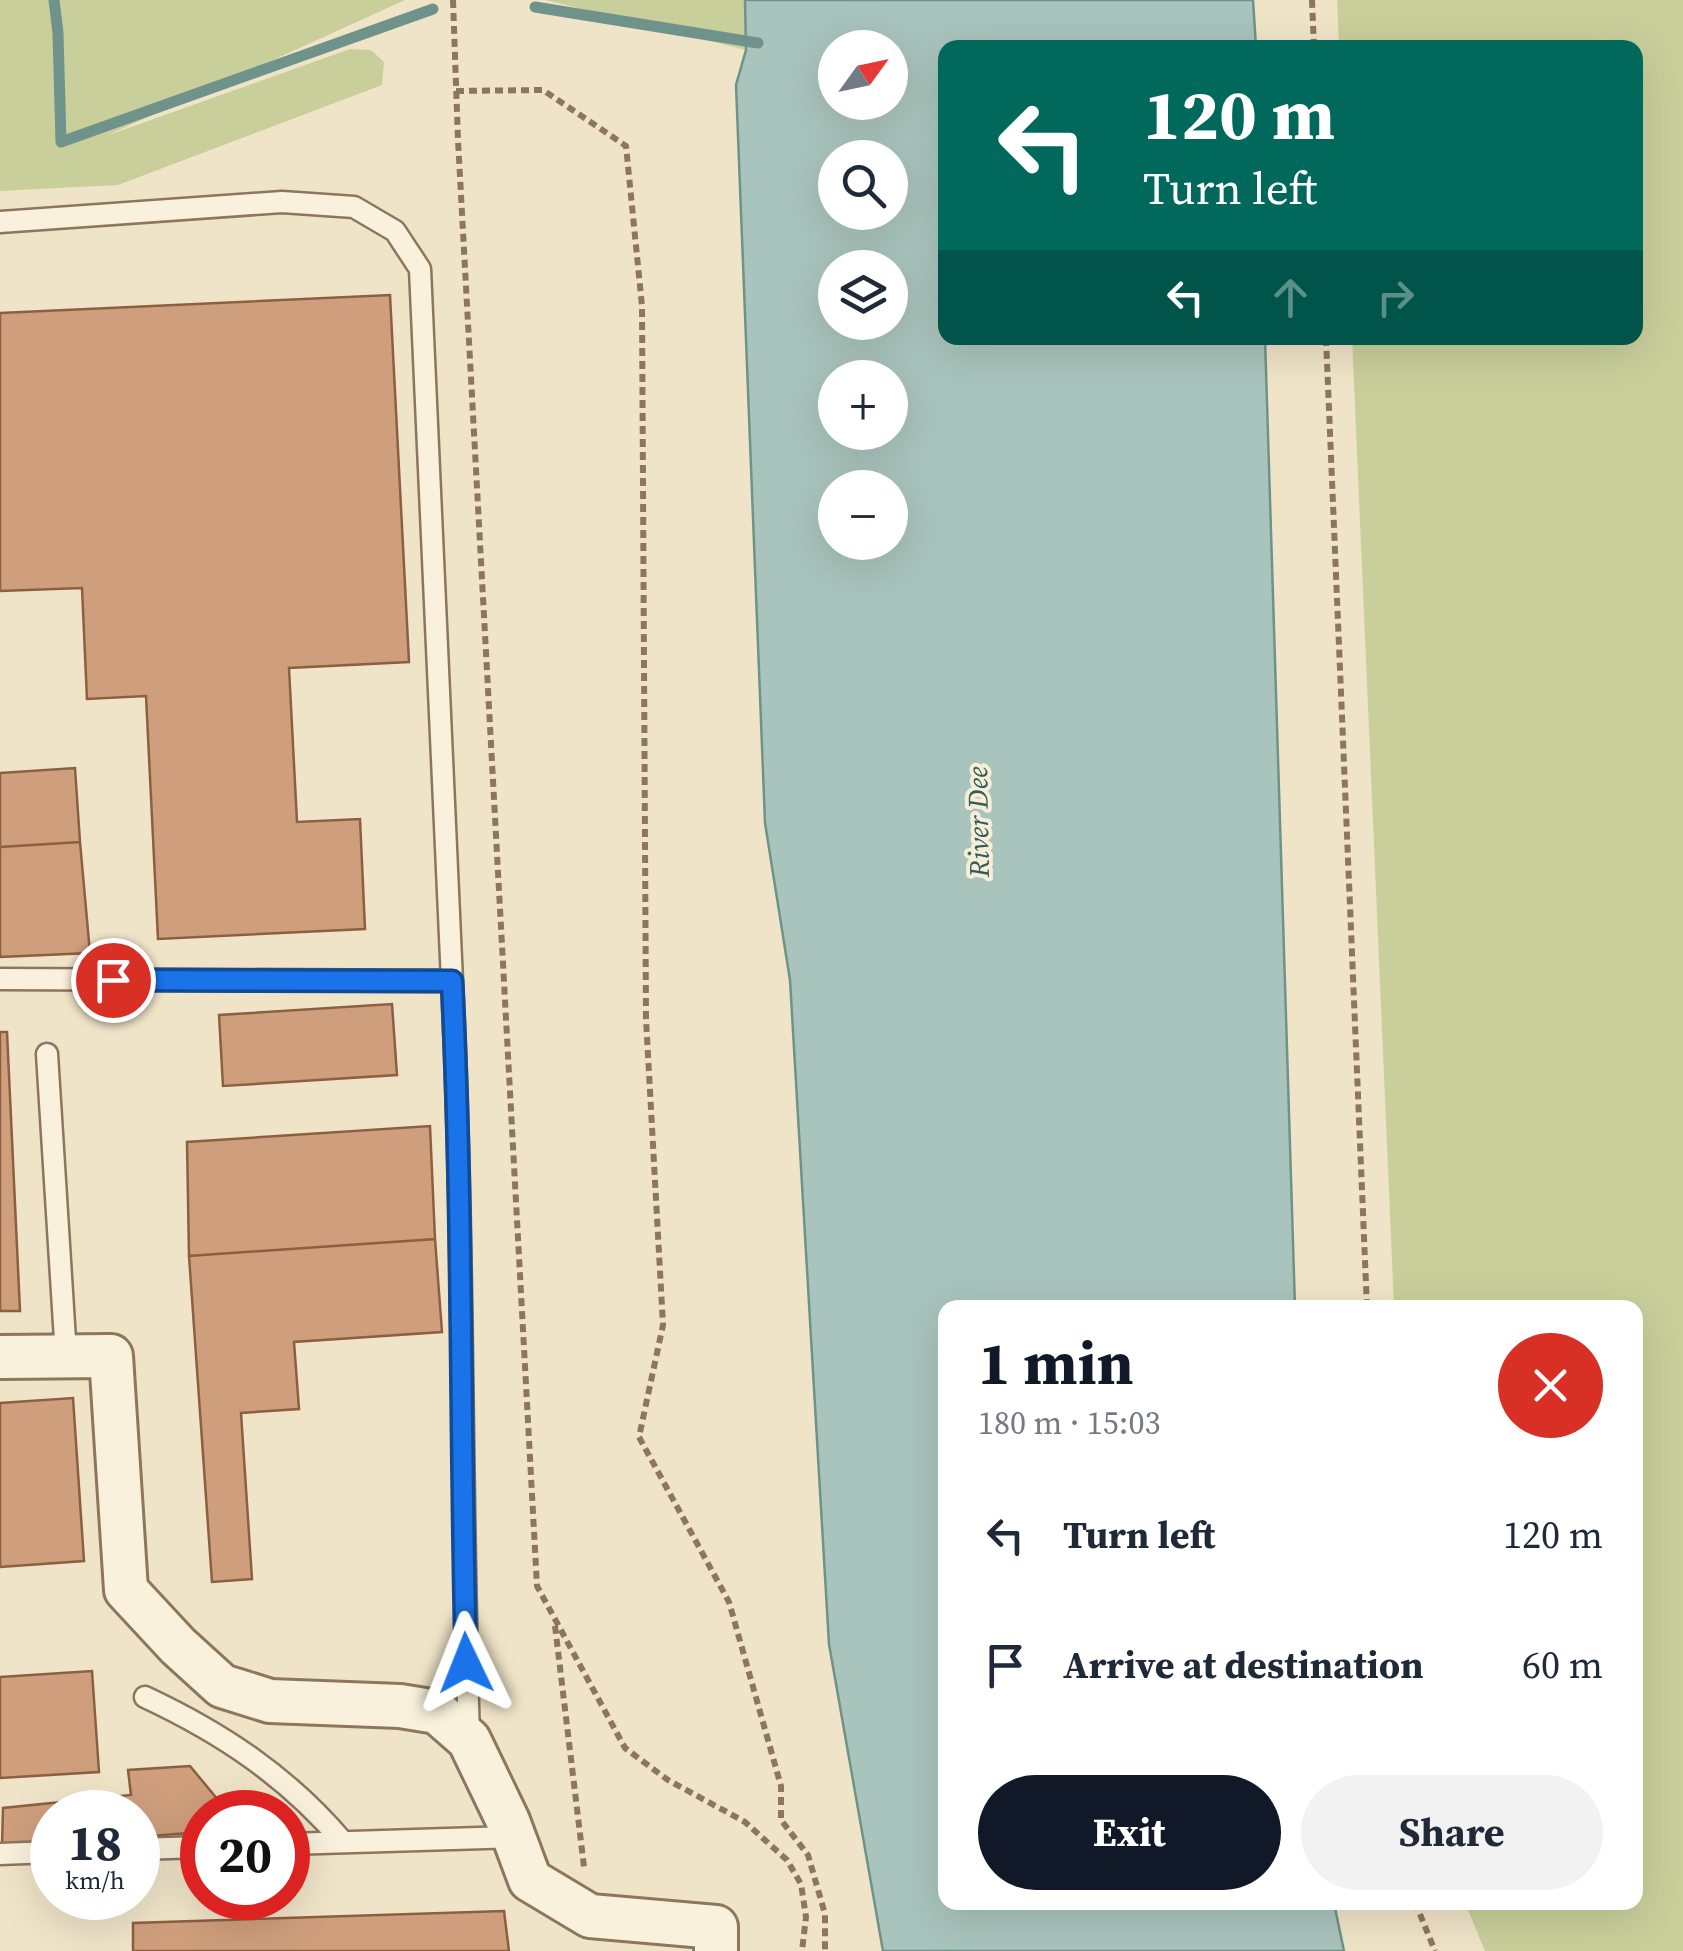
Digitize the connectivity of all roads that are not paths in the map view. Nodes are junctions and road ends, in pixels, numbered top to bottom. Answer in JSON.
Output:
{"nodes":[{"id":1,"x":0,"y":222,"type":"edge"},
{"id":2,"x":0,"y":979,"type":"edge"},
{"id":3,"x":452,"y":981,"type":"junction"},
{"id":4,"x":47,"y":1054,"type":"dead end"},
{"id":5,"x":66,"y":1356,"type":"junction"},
{"id":6,"x":0,"y":1357,"type":"edge"},
{"id":7,"x":145,"y":1697,"type":"dead end"},
{"id":8,"x":469,"y":1740,"type":"junction"},
{"id":9,"x":514,"y":1837,"type":"junction"},
{"id":10,"x":343,"y":1842,"type":"junction"},
{"id":11,"x":310,"y":1843,"type":"edge"},
{"id":12,"x":30,"y":1853,"type":"edge"},
{"id":13,"x":0,"y":1854,"type":"edge"},
{"id":14,"x":716,"y":1939,"type":"edge"}],
"edges":[{"from":1,"to":3,"type":"lane"},
{"from":2,"to":3,"type":"lane"},
{"from":3,"to":8,"type":"lane"},
{"from":4,"to":5,"type":"lane"},
{"from":5,"to":6,"type":"street"},
{"from":5,"to":8,"type":"street"},
{"from":7,"to":10,"type":"lane"},
{"from":8,"to":9,"type":"street"},
{"from":9,"to":10,"type":"lane"},
{"from":9,"to":14,"type":"street"},
{"from":10,"to":11,"type":"lane"},
{"from":12,"to":13,"type":"lane"}]}
